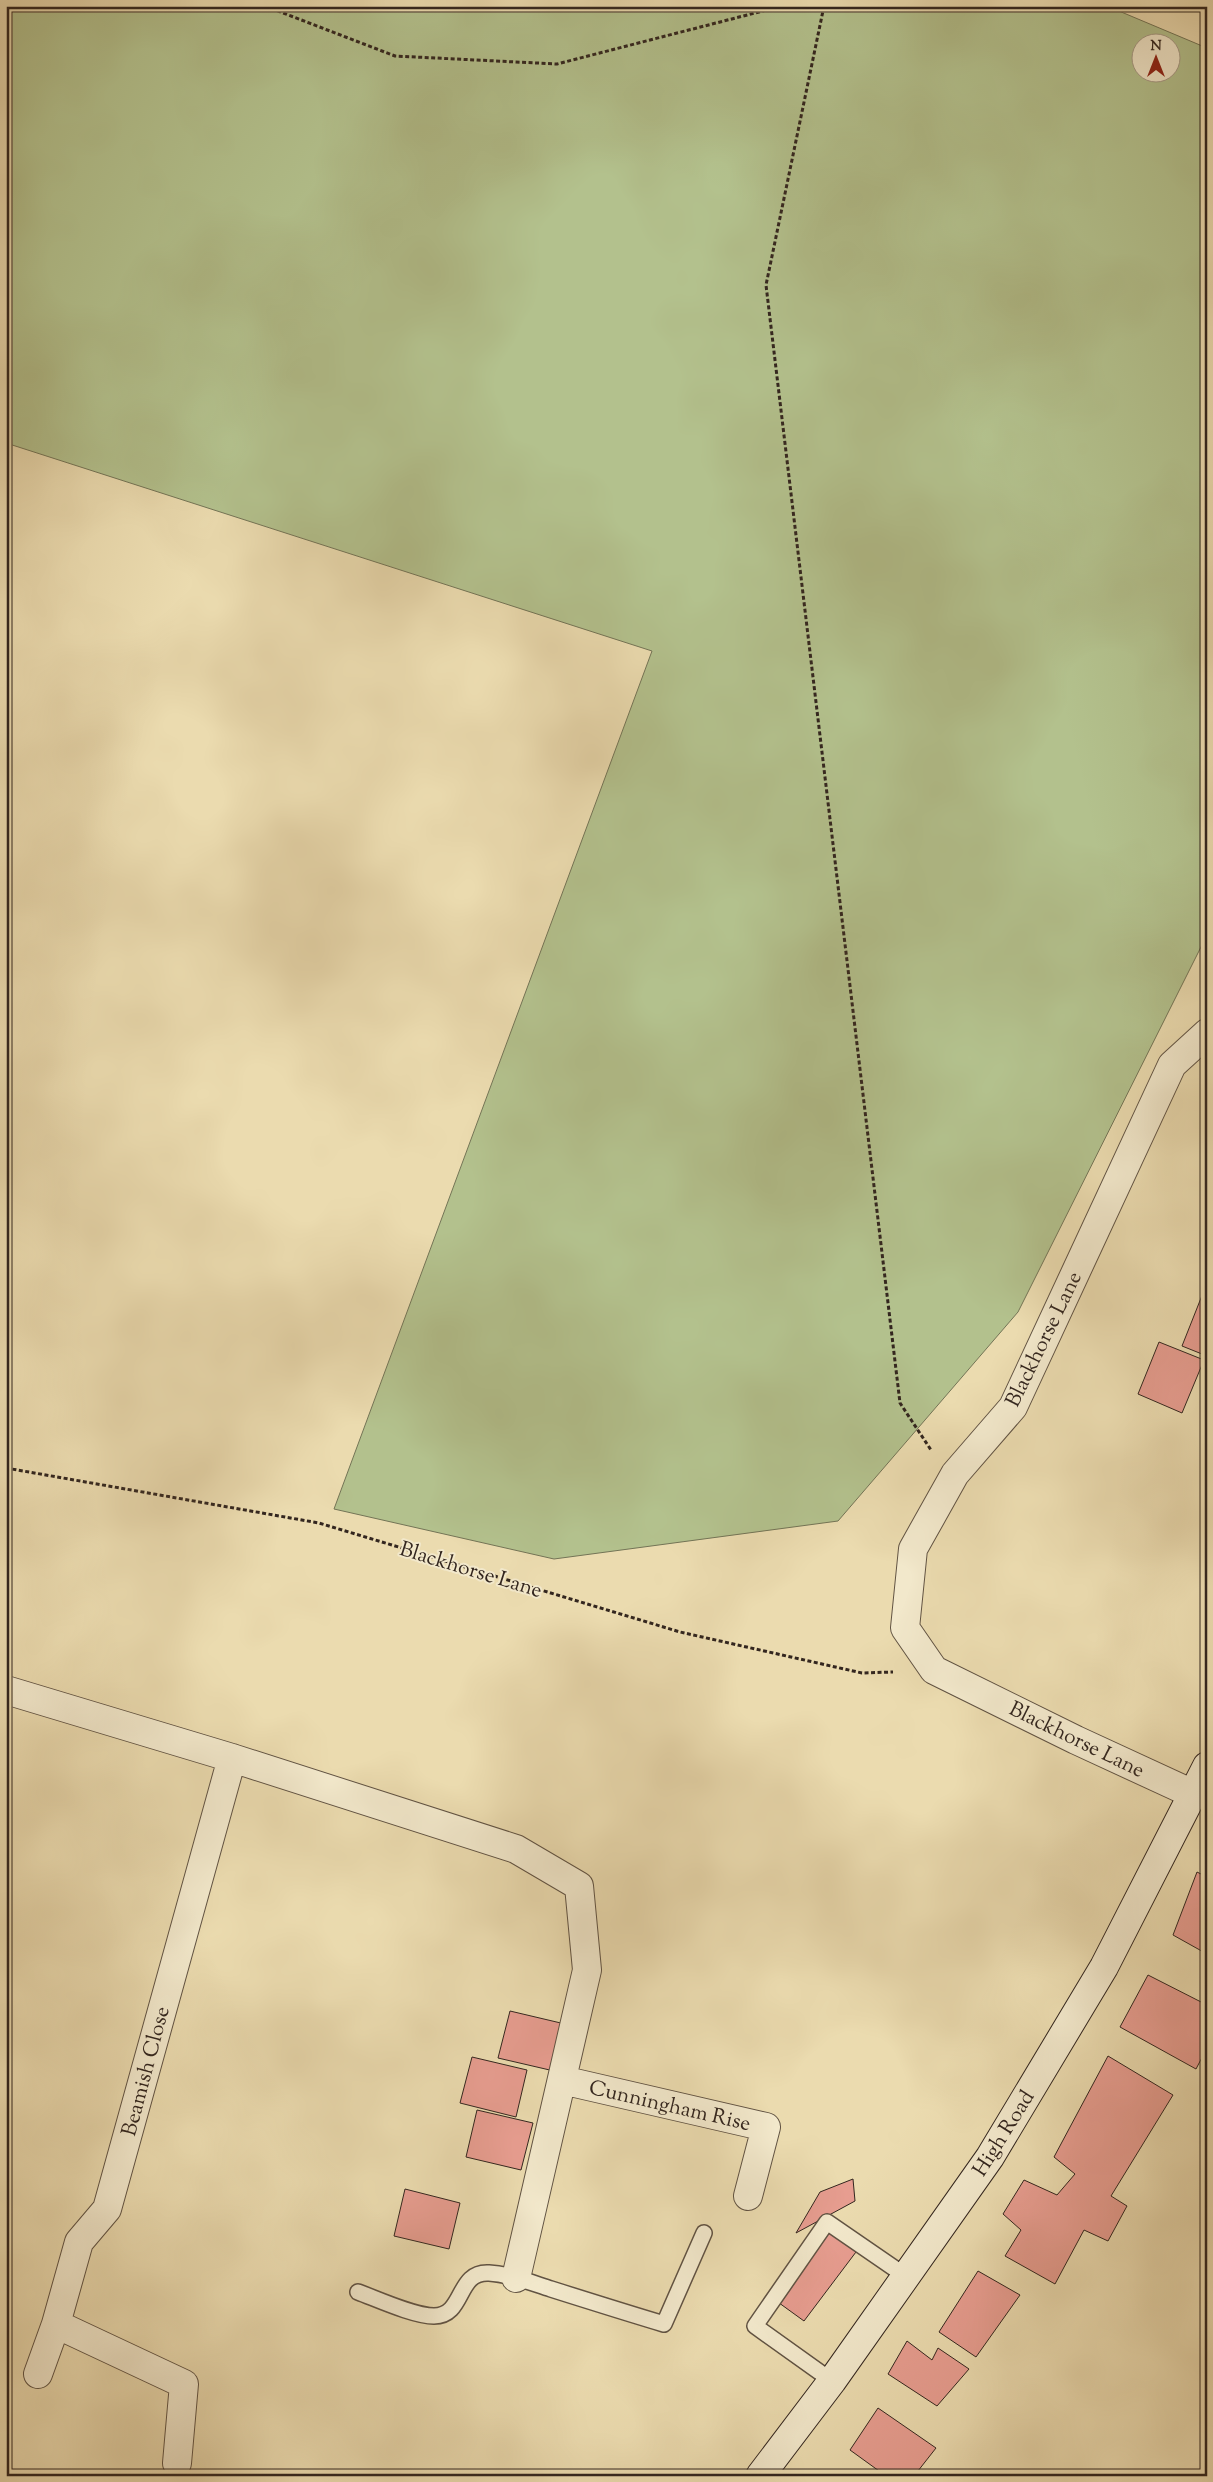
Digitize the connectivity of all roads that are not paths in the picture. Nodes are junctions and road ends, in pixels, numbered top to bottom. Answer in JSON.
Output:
{"nodes":[{"id":1,"x":1207,"y":1033,"type":"edge"},
{"id":2,"x":6,"y":1690,"type":"edge"},
{"id":3,"x":232,"y":1758,"type":"junction"},
{"id":4,"x":1207,"y":1766,"type":"edge"},
{"id":5,"x":1193,"y":1794,"type":"junction"},
{"id":6,"x":562,"y":2080,"type":"junction"},
{"id":7,"x":748,"y":2196,"type":"dead end"},
{"id":8,"x":704,"y":2233,"type":"dead end"},
{"id":9,"x":907,"y":2277,"type":"junction"},
{"id":10,"x":516,"y":2278,"type":"junction"},
{"id":11,"x":358,"y":2292,"type":"dead end"},
{"id":12,"x":56,"y":2324,"type":"junction"},
{"id":13,"x":38,"y":2374,"type":"dead end"},
{"id":14,"x":832,"y":2381,"type":"junction"},
{"id":15,"x":177,"y":2463,"type":"dead end"},
{"id":16,"x":760,"y":2476,"type":"edge"}],
"edges":[{"from":1,"to":5,"type":"street","name":"Blackhorse Lane"},
{"from":2,"to":3,"type":"street"},
{"from":3,"to":6,"type":"street","name":"Cunningham Rise"},
{"from":3,"to":12,"type":"street","name":"Beamish Close"},
{"from":4,"to":5,"type":"street","name":"High Road"},
{"from":5,"to":9,"type":"street","name":"High Road"},
{"from":6,"to":7,"type":"street","name":"Cunningham Rise"},
{"from":6,"to":10,"type":"street","name":"Cunningham Rise"},
{"from":8,"to":10,"type":"lane"},
{"from":9,"to":14,"type":"street","name":"High Road"},
{"from":9,"to":14,"type":"lane"},
{"from":10,"to":11,"type":"lane"},
{"from":12,"to":13,"type":"street","name":"Beamish Close"},
{"from":12,"to":15,"type":"street"},
{"from":14,"to":16,"type":"street","name":"High Road"}]}
